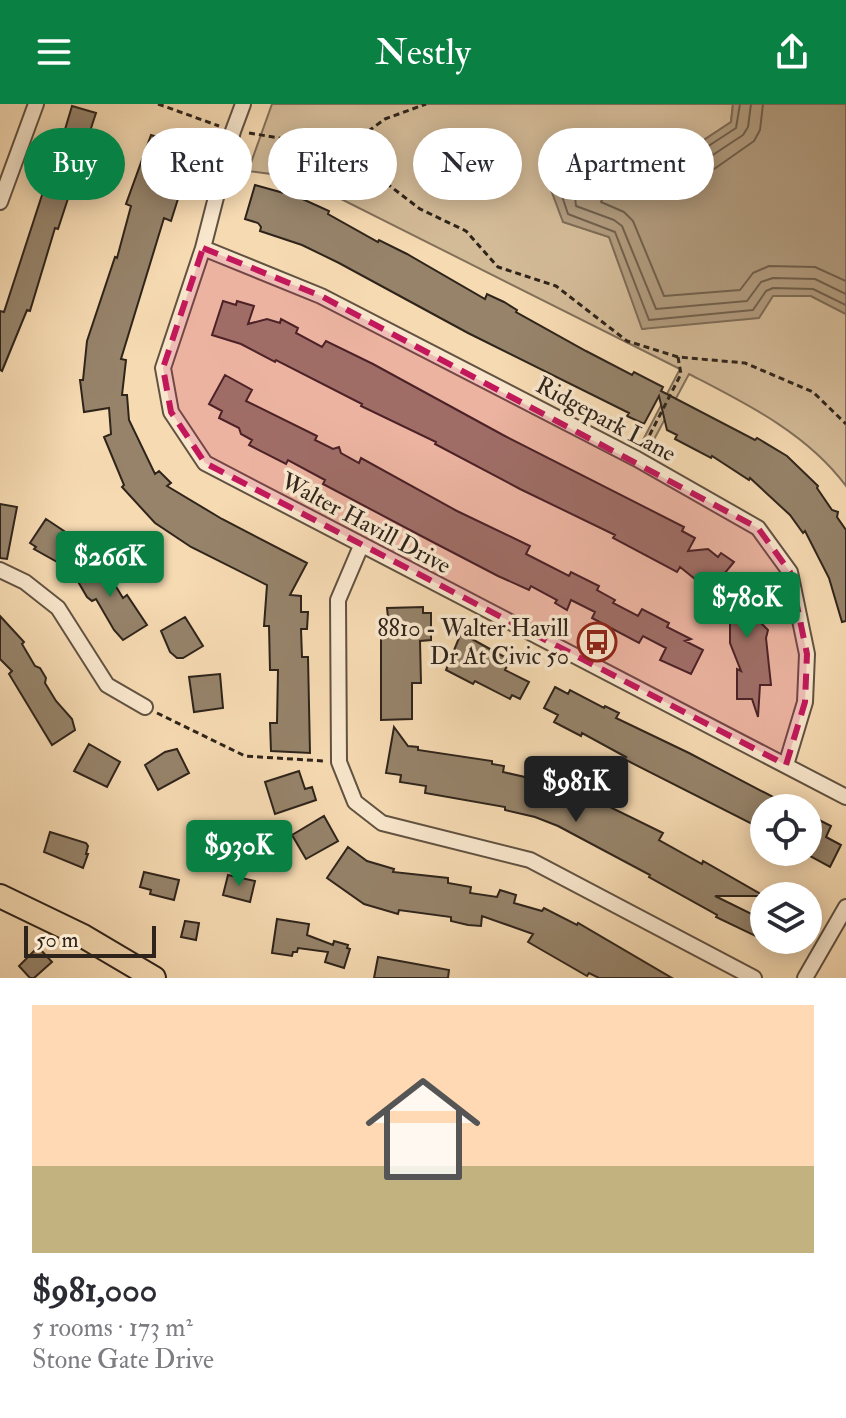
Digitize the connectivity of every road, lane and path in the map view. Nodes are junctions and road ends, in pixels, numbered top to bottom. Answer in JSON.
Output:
{"nodes":[{"id":1,"x":36,"y":104,"type":"edge"},
{"id":2,"x":158,"y":104,"type":"edge"},
{"id":3,"x":243,"y":104,"type":"edge"},
{"id":4,"x":426,"y":104,"type":"edge"},
{"id":5,"x":225,"y":128,"type":"edge"},
{"id":6,"x":234,"y":128,"type":"edge"},
{"id":7,"x":373,"y":128,"type":"edge"},
{"id":8,"x":397,"y":191,"type":"edge"},
{"id":9,"x":215,"y":200,"type":"edge"},
{"id":10,"x":0,"y":202,"type":"edge"},
{"id":11,"x":203,"y":248,"type":"junction"},
{"id":12,"x":678,"y":357,"type":"junction"},
{"id":13,"x":846,"y":424,"type":"edge"},
{"id":14,"x":637,"y":459,"type":"junction"},
{"id":15,"x":361,"y":546,"type":"junction"},
{"id":16,"x":0,"y":570,"type":"edge"},
{"id":17,"x":145,"y":707,"type":"joint"},
{"id":18,"x":339,"y":762,"type":"junction"},
{"id":19,"x":786,"y":765,"type":"junction"},
{"id":20,"x":846,"y":797,"type":"edge"},
{"id":21,"x":0,"y":896,"type":"edge"},
{"id":22,"x":846,"y":907,"type":"edge"},
{"id":23,"x":154,"y":978,"type":"edge"},
{"id":24,"x":754,"y":978,"type":"edge"},
{"id":25,"x":805,"y":978,"type":"edge"}],
"edges":[{"from":1,"to":10,"type":"street"},
{"from":2,"to":5,"type":"path"},
{"from":3,"to":6,"type":"street","name":"Walter Havill Drive"},
{"from":4,"to":7,"type":"path"},
{"from":8,"to":12,"type":"path"},
{"from":9,"to":11,"type":"street","name":"Walter Havill Drive"},
{"from":11,"to":14,"type":"street","name":"Ridgepark Lane"},
{"from":11,"to":15,"type":"street","name":"Walter Havill Drive"},
{"from":12,"to":13,"type":"path"},
{"from":12,"to":14,"type":"path"},
{"from":14,"to":19,"type":"street","name":"Ridgepark Lane"},
{"from":15,"to":18,"type":"street"},
{"from":15,"to":19,"type":"street","name":"Walter Havill Drive"},
{"from":16,"to":17,"type":"street"},
{"from":17,"to":18,"type":"path"},
{"from":18,"to":24,"type":"street"},
{"from":19,"to":20,"type":"street","name":"Walter Havill Drive"},
{"from":21,"to":23,"type":"main road"},
{"from":22,"to":25,"type":"street"}]}
